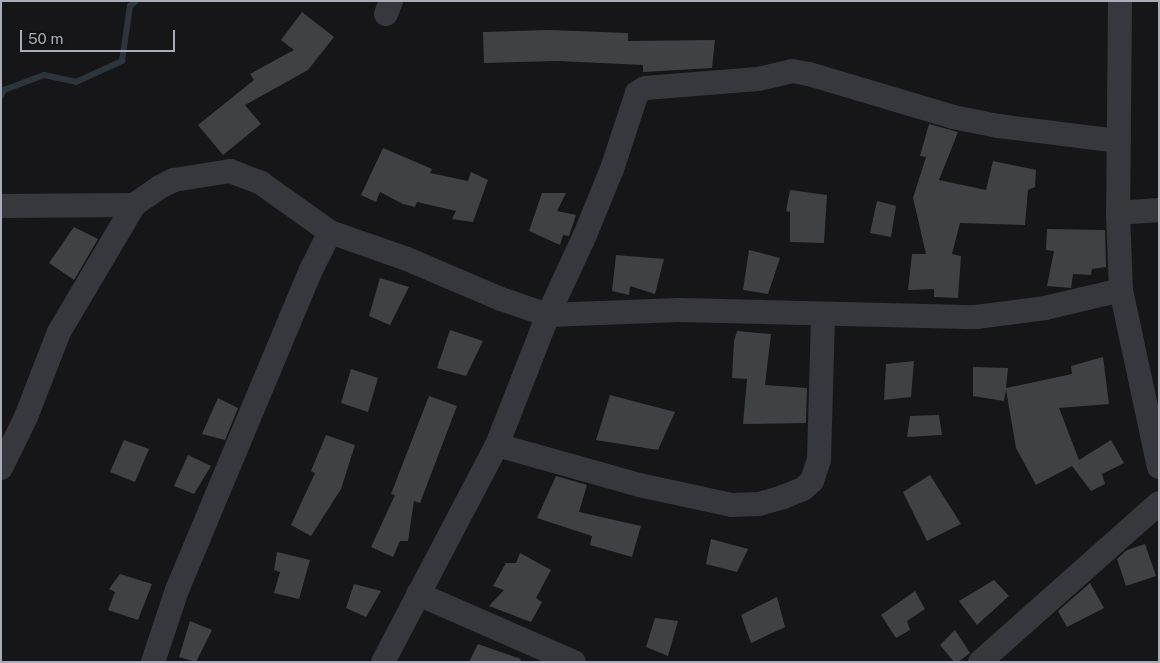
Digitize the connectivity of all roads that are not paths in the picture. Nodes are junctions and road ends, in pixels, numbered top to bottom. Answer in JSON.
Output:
{"nodes":[{"id":1,"x":1120,"y":1,"type":"edge"},
{"id":2,"x":1119,"y":141,"type":"junction"},
{"id":3,"x":134,"y":205,"type":"junction"},
{"id":4,"x":1,"y":206,"type":"edge"},
{"id":5,"x":1159,"y":210,"type":"edge"},
{"id":6,"x":1118,"y":213,"type":"junction"},
{"id":7,"x":330,"y":232,"type":"junction"},
{"id":8,"x":1121,"y":290,"type":"junction"},
{"id":9,"x":548,"y":315,"type":"junction"},
{"id":10,"x":823,"y":315,"type":"junction"},
{"id":11,"x":497,"y":445,"type":"junction"},
{"id":12,"x":1159,"y":467,"type":"edge"},
{"id":13,"x":1,"y":468,"type":"edge"},
{"id":14,"x":1159,"y":503,"type":"edge"},
{"id":15,"x":418,"y":594,"type":"junction"},
{"id":16,"x":152,"y":662,"type":"edge"},
{"id":17,"x":383,"y":662,"type":"edge"},
{"id":18,"x":574,"y":662,"type":"edge"},
{"id":19,"x":980,"y":662,"type":"edge"}],
"edges":[{"from":1,"to":2,"type":"street"},
{"from":2,"to":6,"type":"street"},
{"from":2,"to":9,"type":"street"},
{"from":3,"to":4,"type":"street"},
{"from":3,"to":7,"type":"street"},
{"from":3,"to":13,"type":"street"},
{"from":5,"to":6,"type":"street"},
{"from":6,"to":8,"type":"street"},
{"from":7,"to":9,"type":"street"},
{"from":7,"to":16,"type":"street"},
{"from":8,"to":10,"type":"street"},
{"from":8,"to":12,"type":"street"},
{"from":9,"to":10,"type":"street"},
{"from":9,"to":11,"type":"street"},
{"from":10,"to":11,"type":"street"},
{"from":11,"to":15,"type":"street"},
{"from":14,"to":19,"type":"street"},
{"from":15,"to":17,"type":"street"},
{"from":15,"to":18,"type":"street"}]}
